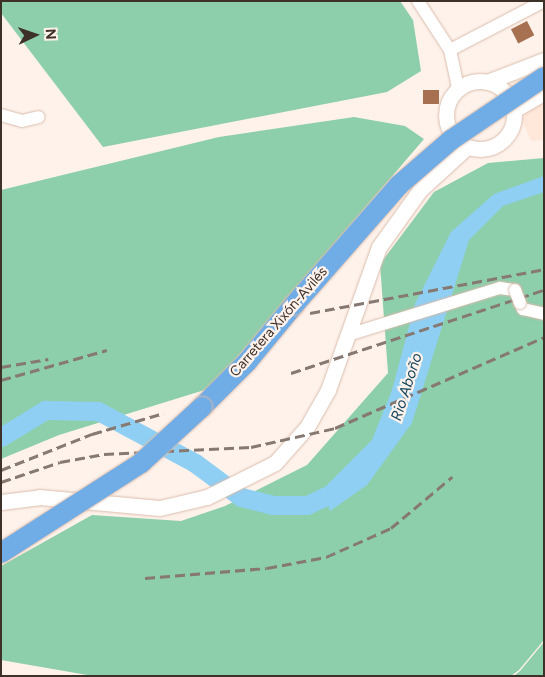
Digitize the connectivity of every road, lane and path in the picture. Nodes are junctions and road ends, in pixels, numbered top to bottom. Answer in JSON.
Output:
{"nodes":[{"id":1,"x":418,"y":1,"type":"edge"},
{"id":2,"x":544,"y":1,"type":"edge"},
{"id":3,"x":450,"y":50,"type":"junction"},
{"id":4,"x":544,"y":60,"type":"edge"},
{"id":5,"x":544,"y":77,"type":"edge"},
{"id":6,"x":487,"y":82,"type":"junction"},
{"id":7,"x":458,"y":89,"type":"junction"},
{"id":8,"x":544,"y":93,"type":"edge"},
{"id":9,"x":514,"y":110,"type":"junction"},
{"id":10,"x":1,"y":115,"type":"edge"},
{"id":11,"x":39,"y":117,"type":"dead end"},
{"id":12,"x":467,"y":147,"type":"junction"},
{"id":13,"x":544,"y":314,"type":"edge"},
{"id":14,"x":351,"y":334,"type":"junction"},
{"id":15,"x":1,"y":502,"type":"edge"},
{"id":16,"x":1,"y":553,"type":"edge"}],
"edges":[{"from":1,"to":3,"type":"street"},
{"from":2,"to":3,"type":"street"},
{"from":3,"to":7,"type":"street"},
{"from":4,"to":6,"type":"street"},
{"from":5,"to":16,"type":"highway","name":"Carretera Xixón-Avilés","bridge":true},
{"from":6,"to":7,"type":"street"},
{"from":6,"to":9,"type":"street"},
{"from":7,"to":12,"type":"street"},
{"from":8,"to":9,"type":"street"},
{"from":9,"to":12,"type":"street"},
{"from":10,"to":11,"type":"street"},
{"from":12,"to":14,"type":"street"},
{"from":13,"to":14,"type":"street","bridge":true},
{"from":14,"to":15,"type":"street"}]}
